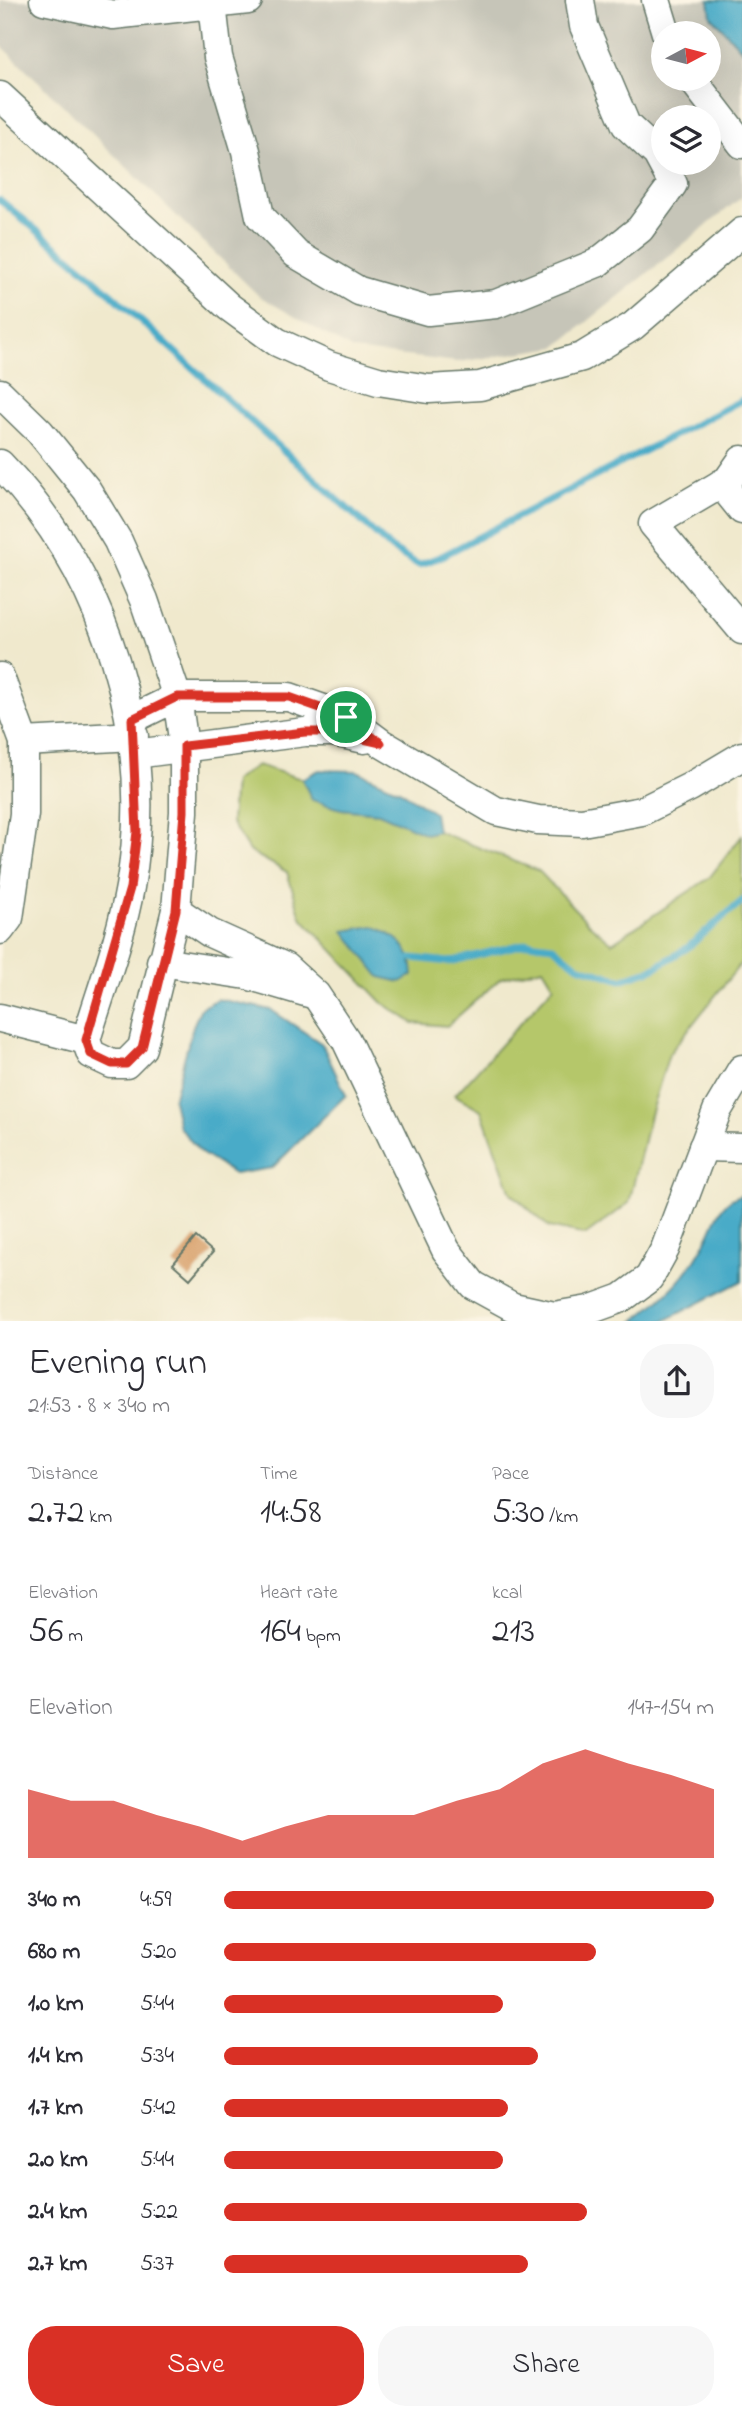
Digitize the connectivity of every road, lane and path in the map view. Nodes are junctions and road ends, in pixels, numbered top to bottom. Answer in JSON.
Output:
{"nodes":[{"id":1,"x":44,"y":0,"type":"edge"},
{"id":2,"x":248,"y":0,"type":"edge"},
{"id":3,"x":580,"y":0,"type":"edge"},
{"id":4,"x":656,"y":0,"type":"edge"},
{"id":5,"x":212,"y":4,"type":"junction"},
{"id":6,"x":662,"y":21,"type":"edge"},
{"id":7,"x":701,"y":91,"type":"edge"},
{"id":8,"x":0,"y":96,"type":"edge"},
{"id":9,"x":742,"y":144,"type":"edge"},
{"id":10,"x":742,"y":232,"type":"edge"},
{"id":11,"x":0,"y":393,"type":"edge"},
{"id":12,"x":742,"y":460,"type":"edge"},
{"id":13,"x":0,"y":464,"type":"edge"},
{"id":14,"x":721,"y":484,"type":"junction"},
{"id":15,"x":742,"y":510,"type":"edge"},
{"id":16,"x":742,"y":630,"type":"edge"},
{"id":17,"x":0,"y":677,"type":"edge"},
{"id":18,"x":177,"y":697,"type":"junction"},
{"id":19,"x":134,"y":736,"type":"junction"},
{"id":20,"x":24,"y":743,"type":"junction"},
{"id":21,"x":381,"y":743,"type":"junction"},
{"id":22,"x":184,"y":746,"type":"junction"},
{"id":23,"x":742,"y":756,"type":"edge"},
{"id":24,"x":176,"y":910,"type":"junction"},
{"id":25,"x":0,"y":930,"type":"edge"},
{"id":26,"x":162,"y":962,"type":"junction"},
{"id":27,"x":316,"y":995,"type":"junction"},
{"id":28,"x":0,"y":1018,"type":"edge"},
{"id":29,"x":86,"y":1040,"type":"junction"},
{"id":30,"x":742,"y":1069,"type":"edge"},
{"id":31,"x":703,"y":1147,"type":"junction"},
{"id":32,"x":742,"y":1148,"type":"edge"}],
"edges":[{"from":1,"to":5,"type":"street"},
{"from":2,"to":5,"type":"street"},
{"from":3,"to":5,"type":"street"},
{"from":4,"to":6,"type":"street"},
{"from":7,"to":9,"type":"street"},
{"from":8,"to":10,"type":"street"},
{"from":11,"to":18,"type":"street"},
{"from":12,"to":14,"type":"street"},
{"from":13,"to":19,"type":"street"},
{"from":14,"to":15,"type":"street"},
{"from":14,"to":16,"type":"street"},
{"from":17,"to":20,"type":"street"},
{"from":18,"to":19,"type":"street"},
{"from":18,"to":21,"type":"street"},
{"from":18,"to":22,"type":"street"},
{"from":19,"to":20,"type":"street"},
{"from":19,"to":22,"type":"street"},
{"from":19,"to":29,"type":"street"},
{"from":20,"to":25,"type":"street"},
{"from":21,"to":22,"type":"street"},
{"from":21,"to":23,"type":"street"},
{"from":22,"to":24,"type":"street"},
{"from":24,"to":26,"type":"street"},
{"from":24,"to":27,"type":"street"},
{"from":26,"to":27,"type":"street"},
{"from":26,"to":29,"type":"street"},
{"from":27,"to":31,"type":"street"},
{"from":28,"to":29,"type":"street"},
{"from":30,"to":31,"type":"street"},
{"from":31,"to":32,"type":"street"}]}
